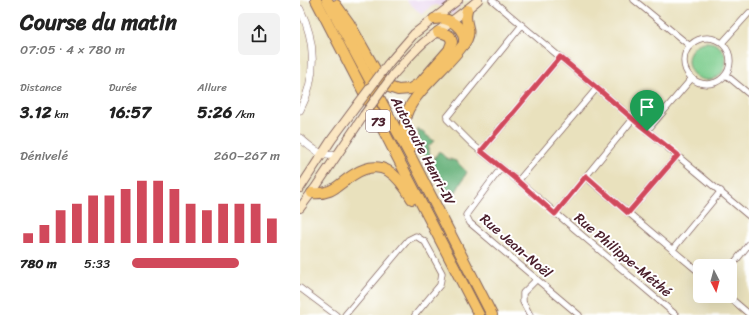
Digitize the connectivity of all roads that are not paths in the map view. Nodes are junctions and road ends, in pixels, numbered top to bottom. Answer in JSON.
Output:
{"nodes":[{"id":1,"x":316,"y":0,"type":"edge"},
{"id":2,"x":327,"y":0,"type":"edge"},
{"id":3,"x":332,"y":0,"type":"edge"},
{"id":4,"x":458,"y":0,"type":"edge"},
{"id":5,"x":478,"y":0,"type":"edge"},
{"id":6,"x":492,"y":0,"type":"edge"},
{"id":7,"x":634,"y":0,"type":"edge"},
{"id":8,"x":300,"y":9,"type":"edge"},
{"id":9,"x":467,"y":10,"type":"junction"},
{"id":10,"x":748,"y":16,"type":"edge"},
{"id":11,"x":434,"y":19,"type":"junction"},
{"id":12,"x":452,"y":22,"type":"junction"},
{"id":13,"x":522,"y":25,"type":"junction"},
{"id":14,"x":438,"y":32,"type":"junction"},
{"id":15,"x":722,"y":43,"type":"junction"},
{"id":16,"x":464,"y":44,"type":"junction"},
{"id":17,"x":690,"y":46,"type":"junction"},
{"id":18,"x":560,"y":57,"type":"junction"},
{"id":19,"x":726,"y":75,"type":"junction"},
{"id":20,"x":692,"y":78,"type":"junction"},
{"id":21,"x":597,"y":88,"type":"junction"},
{"id":22,"x":749,"y":94,"type":"edge"},
{"id":23,"x":300,"y":110,"type":"edge"},
{"id":24,"x":633,"y":120,"type":"junction"},
{"id":25,"x":647,"y":131,"type":"junction"},
{"id":26,"x":300,"y":138,"type":"edge"},
{"id":27,"x":481,"y":151,"type":"junction"},
{"id":28,"x":322,"y":154,"type":"junction"},
{"id":29,"x":337,"y":155,"type":"junction"},
{"id":30,"x":678,"y":155,"type":"junction"},
{"id":31,"x":413,"y":162,"type":"junction"},
{"id":32,"x":501,"y":168,"type":"junction"},
{"id":33,"x":586,"y":176,"type":"junction"},
{"id":34,"x":518,"y":181,"type":"junction"},
{"id":35,"x":300,"y":188,"type":"edge"},
{"id":36,"x":720,"y":191,"type":"junction"},
{"id":37,"x":312,"y":193,"type":"junction"},
{"id":38,"x":300,"y":208,"type":"edge"},
{"id":39,"x":628,"y":213,"type":"junction"},
{"id":40,"x":555,"y":214,"type":"junction"},
{"id":41,"x":749,"y":216,"type":"edge"},
{"id":42,"x":441,"y":241,"type":"junction"},
{"id":43,"x":749,"y":244,"type":"edge"},
{"id":44,"x":673,"y":249,"type":"junction"},
{"id":45,"x":737,"y":259,"type":"edge"},
{"id":46,"x":693,"y":267,"type":"edge"},
{"id":47,"x":536,"y":280,"type":"junction"},
{"id":48,"x":300,"y":288,"type":"edge"},
{"id":49,"x":736,"y":303,"type":"edge"},
{"id":50,"x":749,"y":314,"type":"edge"},
{"id":51,"x":336,"y":315,"type":"edge"},
{"id":52,"x":345,"y":315,"type":"edge"},
{"id":53,"x":415,"y":315,"type":"edge"},
{"id":54,"x":479,"y":315,"type":"edge"},
{"id":55,"x":492,"y":315,"type":"edge"},
{"id":56,"x":530,"y":315,"type":"edge"},
{"id":57,"x":579,"y":315,"type":"edge"},
{"id":58,"x":676,"y":315,"type":"edge"}],
"edges":[{"from":1,"to":42,"type":"highway","name":"Autoroute Henri-IV","number":"73"},
{"from":2,"to":31,"type":"highway","name":"Autoroute Henri-IV","number":"73"},
{"from":3,"to":14,"type":"highway"},
{"from":4,"to":11,"type":"main road"},
{"from":5,"to":9,"type":"main road"},
{"from":6,"to":13,"type":"street"},
{"from":7,"to":17,"type":"street"},
{"from":8,"to":23,"type":"street"},
{"from":9,"to":12,"type":"main road"},
{"from":9,"to":16,"type":"highway"},
{"from":10,"to":15,"type":"street"},
{"from":11,"to":12,"type":"highway"},
{"from":11,"to":28,"type":"main road","bridge":true},
{"from":12,"to":14,"type":"main road"},
{"from":12,"to":16,"type":"highway"},
{"from":13,"to":18,"type":"street"},
{"from":13,"to":27,"type":"street","name":"Rue Philippe-Méthé"},
{"from":14,"to":29,"type":"main road","bridge":true},
{"from":15,"to":17,"type":"street"},
{"from":15,"to":19,"type":"street"},
{"from":16,"to":31,"type":"highway"},
{"from":17,"to":20,"type":"street"},
{"from":18,"to":21,"type":"street"},
{"from":18,"to":27,"type":"street"},
{"from":19,"to":20,"type":"street"},
{"from":19,"to":22,"type":"street"},
{"from":20,"to":25,"type":"street"},
{"from":21,"to":24,"type":"street"},
{"from":21,"to":34,"type":"street"},
{"from":24,"to":25,"type":"street"},
{"from":24,"to":33,"type":"street"},
{"from":25,"to":30,"type":"street"},
{"from":26,"to":28,"type":"street"},
{"from":27,"to":32,"type":"street","name":"Rue Philippe-Méthé"},
{"from":28,"to":29,"type":"street"},
{"from":28,"to":35,"type":"main road"},
{"from":29,"to":37,"type":"main road"},
{"from":30,"to":36,"type":"street"},
{"from":30,"to":39,"type":"street"},
{"from":31,"to":55,"type":"highway","name":"Autoroute Henri-IV","number":"73"},
{"from":32,"to":34,"type":"street","name":"Rue Philippe-Méthé"},
{"from":32,"to":47,"type":"street","name":"Rue Jean-Noël"},
{"from":33,"to":39,"type":"street"},
{"from":33,"to":40,"type":"street"},
{"from":34,"to":40,"type":"street","name":"Rue Philippe-Méthé"},
{"from":36,"to":41,"type":"street"},
{"from":36,"to":44,"type":"street"},
{"from":37,"to":38,"type":"main road"},
{"from":37,"to":42,"type":"highway"},
{"from":39,"to":44,"type":"street"},
{"from":40,"to":58,"type":"street","name":"Rue Philippe-Méthé"},
{"from":42,"to":54,"type":"highway","name":"Autoroute Henri-IV","number":"73"},
{"from":43,"to":45,"type":"street"},
{"from":44,"to":46,"type":"street"},
{"from":47,"to":56,"type":"street"},
{"from":47,"to":57,"type":"street","name":"Rue Jean-Noël"},
{"from":48,"to":51,"type":"street"},
{"from":49,"to":50,"type":"street"},
{"from":52,"to":53,"type":"street"}]}
